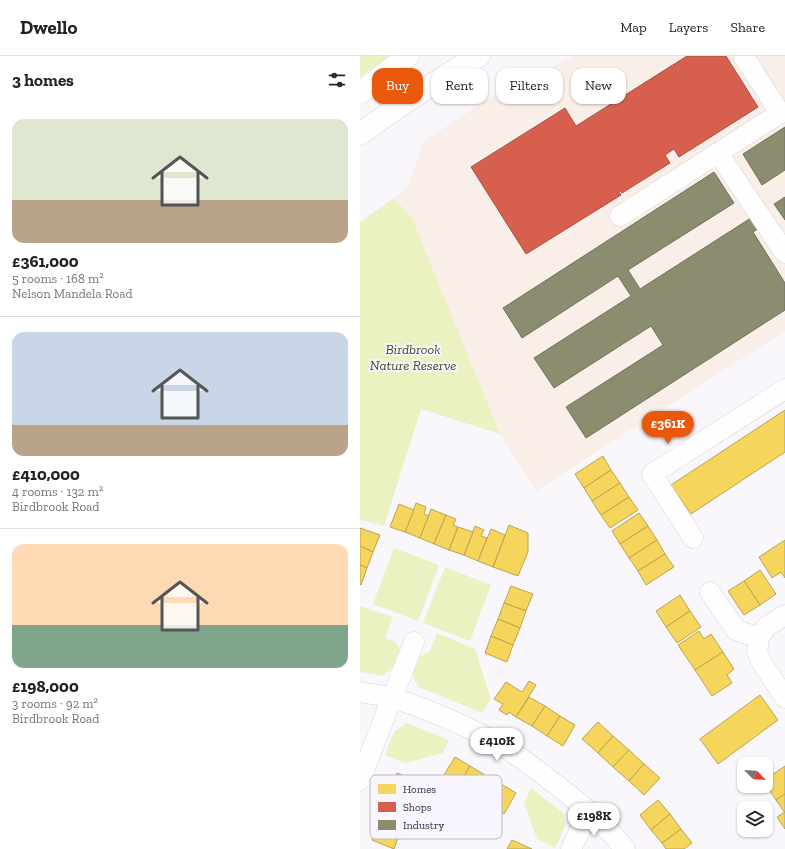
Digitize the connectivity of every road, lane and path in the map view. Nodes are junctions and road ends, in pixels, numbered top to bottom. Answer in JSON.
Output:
{"nodes":[{"id":1,"x":408,"y":56,"type":"edge"},
{"id":2,"x":479,"y":56,"type":"edge"},
{"id":3,"x":744,"y":57,"type":"edge"},
{"id":4,"x":360,"y":93,"type":"edge"},
{"id":5,"x":360,"y":134,"type":"edge"},
{"id":6,"x":718,"y":153,"type":"junction"},
{"id":7,"x":620,"y":216,"type":"dead end"},
{"id":8,"x":785,"y":253,"type":"edge"},
{"id":9,"x":785,"y":389,"type":"edge"},
{"id":10,"x":693,"y":538,"type":"dead end"},
{"id":11,"x":710,"y":592,"type":"dead end"},
{"id":12,"x":785,"y":615,"type":"edge"},
{"id":13,"x":759,"y":638,"type":"junction"},
{"id":14,"x":414,"y":642,"type":"dead end"},
{"id":15,"x":360,"y":692,"type":"edge"},
{"id":16,"x":392,"y":698,"type":"junction"},
{"id":17,"x":785,"y":698,"type":"edge"},
{"id":18,"x":360,"y":780,"type":"edge"},
{"id":19,"x":589,"y":811,"type":"junction"},
{"id":20,"x":571,"y":849,"type":"edge"},
{"id":21,"x":625,"y":849,"type":"edge"}],
"edges":[{"from":1,"to":4,"type":"highway"},
{"from":2,"to":5,"type":"highway"},
{"from":3,"to":6,"type":"street"},
{"from":6,"to":7,"type":"street"},
{"from":6,"to":8,"type":"street"},
{"from":9,"to":10,"type":"street"},
{"from":11,"to":13,"type":"street"},
{"from":12,"to":13,"type":"street"},
{"from":13,"to":17,"type":"street"},
{"from":14,"to":16,"type":"street"},
{"from":15,"to":16,"type":"street"},
{"from":16,"to":18,"type":"street"},
{"from":16,"to":19,"type":"street"},
{"from":19,"to":20,"type":"street"},
{"from":19,"to":21,"type":"street"}]}
